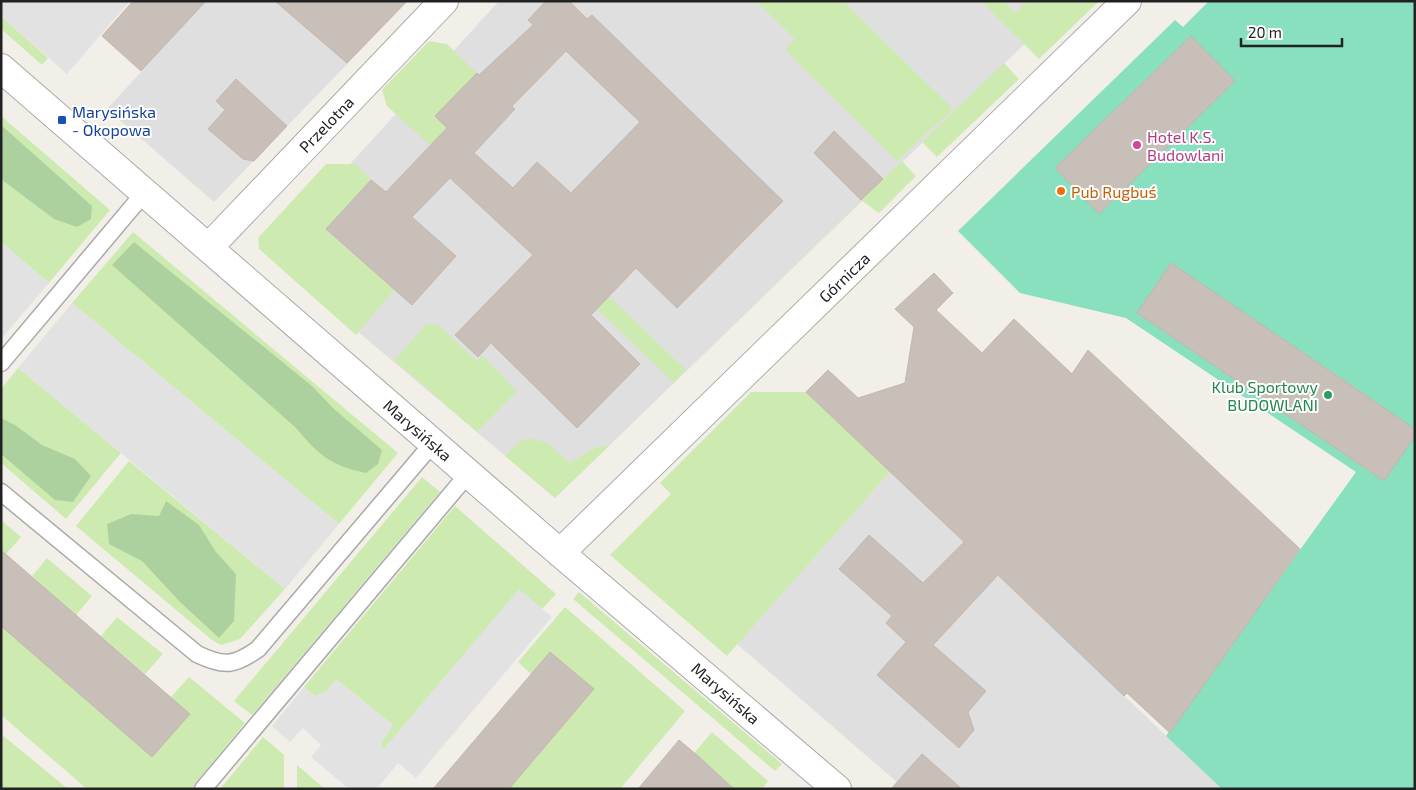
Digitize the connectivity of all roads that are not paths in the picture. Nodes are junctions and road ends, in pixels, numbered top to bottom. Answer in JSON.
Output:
{"nodes":[{"id":1,"x":444,"y":1,"type":"edge"},
{"id":2,"x":1127,"y":1,"type":"edge"},
{"id":3,"x":1,"y":68,"type":"edge"},
{"id":4,"x":146,"y":192,"type":"junction"},
{"id":5,"x":209,"y":247,"type":"junction"},
{"id":6,"x":1,"y":363,"type":"edge"},
{"id":7,"x":433,"y":443,"type":"junction"},
{"id":8,"x":468,"y":474,"type":"junction"},
{"id":9,"x":1,"y":492,"type":"edge"},
{"id":10,"x":560,"y":553,"type":"junction"},
{"id":11,"x":203,"y":789,"type":"edge"},
{"id":12,"x":837,"y":789,"type":"edge"}],
"edges":[{"from":1,"to":5,"type":"street","name":"Przelotna"},
{"from":2,"to":10,"type":"street","name":"Górnicza"},
{"from":3,"to":4,"type":"street","name":"Marysińska"},
{"from":4,"to":5,"type":"street","name":"Marysińska"},
{"from":4,"to":6,"type":"lane"},
{"from":5,"to":7,"type":"street","name":"Marysińska"},
{"from":7,"to":8,"type":"street","name":"Marysińska"},
{"from":7,"to":9,"type":"lane"},
{"from":8,"to":10,"type":"street","name":"Marysińska"},
{"from":8,"to":11,"type":"lane"},
{"from":10,"to":12,"type":"street","name":"Marysińska"}]}
